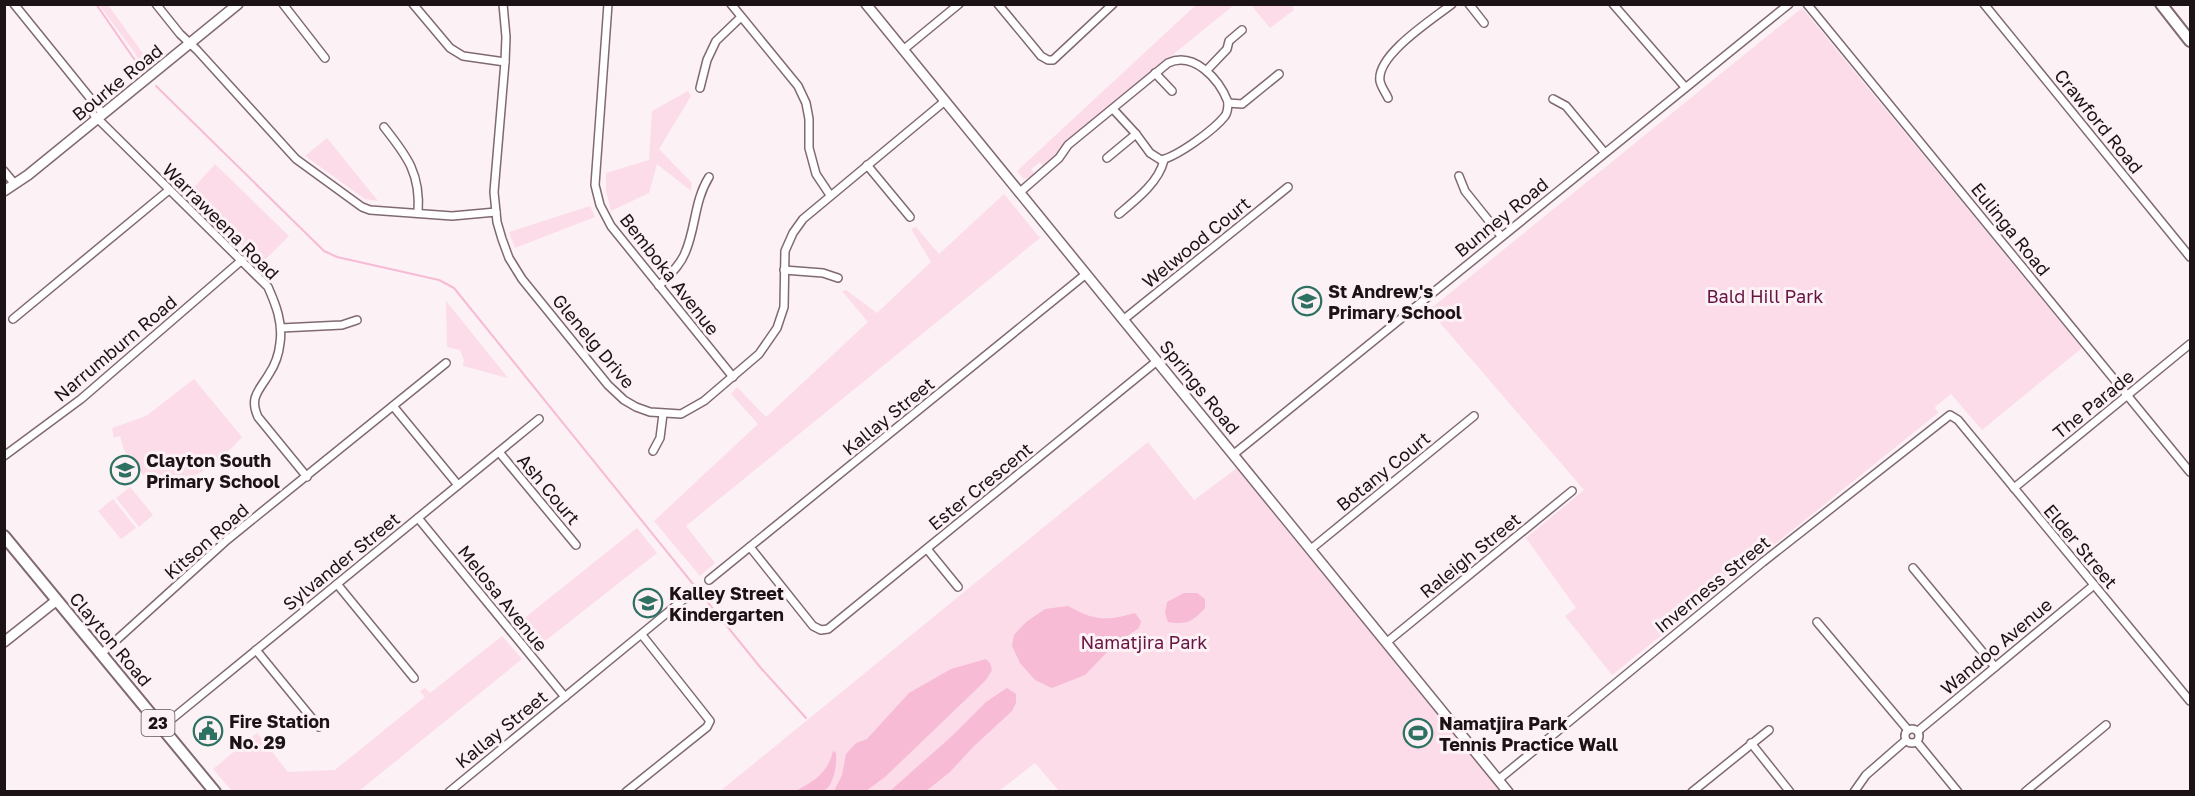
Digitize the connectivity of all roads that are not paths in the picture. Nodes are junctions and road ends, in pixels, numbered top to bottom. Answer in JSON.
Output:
{"nodes":[{"id":1,"x":14,"y":4,"type":"edge"},
{"id":2,"x":156,"y":4,"type":"edge"},
{"id":3,"x":230,"y":4,"type":"edge"},
{"id":4,"x":238,"y":4,"type":"edge"},
{"id":5,"x":284,"y":4,"type":"edge"},
{"id":6,"x":413,"y":4,"type":"edge"},
{"id":7,"x":503,"y":4,"type":"edge"},
{"id":8,"x":608,"y":4,"type":"edge"},
{"id":9,"x":731,"y":4,"type":"edge"},
{"id":10,"x":866,"y":4,"type":"edge"},
{"id":11,"x":959,"y":4,"type":"edge"},
{"id":12,"x":998,"y":4,"type":"edge"},
{"id":13,"x":1113,"y":4,"type":"edge"},
{"id":14,"x":1452,"y":4,"type":"edge"},
{"id":15,"x":1469,"y":4,"type":"edge"},
{"id":16,"x":1613,"y":4,"type":"edge"},
{"id":17,"x":1789,"y":4,"type":"edge"},
{"id":18,"x":1807,"y":4,"type":"edge"},
{"id":19,"x":1984,"y":4,"type":"edge"},
{"id":20,"x":2161,"y":4,"type":"edge"},
{"id":21,"x":741,"y":17,"type":"junction"},
{"id":22,"x":1484,"y":23,"type":"dead end"},
{"id":23,"x":1242,"y":30,"type":"dead end"},
{"id":24,"x":2190,"y":41,"type":"edge"},
{"id":25,"x":188,"y":42,"type":"junction"},
{"id":26,"x":903,"y":50,"type":"junction"},
{"id":27,"x":326,"y":58,"type":"dead end"},
{"id":28,"x":505,"y":62,"type":"junction"},
{"id":29,"x":1207,"y":70,"type":"junction"},
{"id":30,"x":1155,"y":74,"type":"junction"},
{"id":31,"x":1279,"y":74,"type":"dead end"},
{"id":32,"x":1685,"y":87,"type":"junction"},
{"id":33,"x":700,"y":88,"type":"dead end"},
{"id":34,"x":1172,"y":90,"type":"dead end"},
{"id":35,"x":1388,"y":98,"type":"dead end"},
{"id":36,"x":1554,"y":99,"type":"dead end"},
{"id":37,"x":945,"y":101,"type":"junction"},
{"id":38,"x":1228,"y":103,"type":"junction"},
{"id":39,"x":1113,"y":109,"type":"junction"},
{"id":40,"x":98,"y":115,"type":"junction"},
{"id":41,"x":384,"y":127,"type":"dead end"},
{"id":42,"x":1137,"y":134,"type":"junction"},
{"id":43,"x":1604,"y":152,"type":"junction"},
{"id":44,"x":1107,"y":158,"type":"dead end"},
{"id":45,"x":1164,"y":160,"type":"junction"},
{"id":46,"x":867,"y":165,"type":"junction"},
{"id":47,"x":4,"y":171,"type":"edge"},
{"id":48,"x":1459,"y":176,"type":"dead end"},
{"id":49,"x":709,"y":177,"type":"dead end"},
{"id":50,"x":14,"y":183,"type":"junction"},
{"id":51,"x":1288,"y":187,"type":"dead end"},
{"id":52,"x":169,"y":190,"type":"junction"},
{"id":53,"x":4,"y":191,"type":"edge"},
{"id":54,"x":1019,"y":193,"type":"junction"},
{"id":55,"x":830,"y":195,"type":"junction"},
{"id":56,"x":496,"y":212,"type":"junction"},
{"id":57,"x":418,"y":213,"type":"junction"},
{"id":58,"x":1119,"y":214,"type":"dead end"},
{"id":59,"x":910,"y":217,"type":"dead end"},
{"id":60,"x":1501,"y":236,"type":"junction"},
{"id":61,"x":2190,"y":257,"type":"edge"},
{"id":62,"x":242,"y":260,"type":"junction"},
{"id":63,"x":784,"y":270,"type":"junction"},
{"id":64,"x":1086,"y":274,"type":"junction"},
{"id":65,"x":838,"y":278,"type":"dead end"},
{"id":66,"x":659,"y":286,"type":"junction"},
{"id":67,"x":13,"y":319,"type":"dead end"},
{"id":68,"x":357,"y":320,"type":"dead end"},
{"id":69,"x":1123,"y":320,"type":"junction"},
{"id":70,"x":281,"y":328,"type":"junction"},
{"id":71,"x":2190,"y":344,"type":"edge"},
{"id":72,"x":1157,"y":361,"type":"junction"},
{"id":73,"x":446,"y":363,"type":"dead end"},
{"id":74,"x":733,"y":377,"type":"junction"},
{"id":75,"x":2128,"y":395,"type":"junction"},
{"id":76,"x":393,"y":406,"type":"junction"},
{"id":77,"x":663,"y":414,"type":"junction"},
{"id":78,"x":1947,"y":415,"type":"joint"},
{"id":79,"x":1474,"y":416,"type":"dead end"},
{"id":80,"x":539,"y":419,"type":"dead end"},
{"id":81,"x":653,"y":451,"type":"dead end"},
{"id":82,"x":499,"y":452,"type":"junction"},
{"id":83,"x":1233,"y":454,"type":"junction"},
{"id":84,"x":4,"y":456,"type":"edge"},
{"id":85,"x":2190,"y":472,"type":"edge"},
{"id":86,"x":307,"y":477,"type":"junction"},
{"id":87,"x":458,"y":485,"type":"junction"},
{"id":88,"x":2014,"y":488,"type":"junction"},
{"id":89,"x":1572,"y":491,"type":"dead end"},
{"id":90,"x":418,"y":518,"type":"junction"},
{"id":91,"x":4,"y":536,"type":"edge"},
{"id":92,"x":576,"y":545,"type":"dead end"},
{"id":93,"x":750,"y":548,"type":"junction"},
{"id":94,"x":927,"y":549,"type":"junction"},
{"id":95,"x":1311,"y":549,"type":"junction"},
{"id":96,"x":1913,"y":568,"type":"dead end"},
{"id":97,"x":709,"y":580,"type":"dead end"},
{"id":98,"x":337,"y":584,"type":"junction"},
{"id":99,"x":2094,"y":585,"type":"junction"},
{"id":100,"x":958,"y":587,"type":"dead end"},
{"id":101,"x":684,"y":599,"type":"dead end"},
{"id":102,"x":57,"y":600,"type":"junction"},
{"id":103,"x":1817,"y":622,"type":"dead end"},
{"id":104,"x":642,"y":635,"type":"junction"},
{"id":105,"x":4,"y":642,"type":"edge"},
{"id":106,"x":1387,"y":642,"type":"junction"},
{"id":107,"x":256,"y":650,"type":"junction"},
{"id":108,"x":102,"y":654,"type":"junction"},
{"id":109,"x":1995,"y":667,"type":"junction"},
{"id":110,"x":414,"y":678,"type":"dead end"},
{"id":111,"x":565,"y":697,"type":"junction"},
{"id":112,"x":2190,"y":701,"type":"edge"},
{"id":113,"x":710,"y":721,"type":"junction"},
{"id":114,"x":718,"y":723,"type":"dead end"},
{"id":115,"x":2106,"y":725,"type":"dead end"},
{"id":116,"x":162,"y":727,"type":"junction"},
{"id":117,"x":319,"y":727,"type":"dead end"},
{"id":118,"x":1769,"y":730,"type":"dead end"},
{"id":119,"x":1908,"y":730,"type":"junction"},
{"id":120,"x":1918,"y":731,"type":"junction"},
{"id":121,"x":1905,"y":741,"type":"junction"},
{"id":122,"x":1917,"y":742,"type":"junction"},
{"id":123,"x":1751,"y":743,"type":"junction"},
{"id":124,"x":1498,"y":780,"type":"junction"},
{"id":125,"x":215,"y":792,"type":"edge"},
{"id":126,"x":448,"y":792,"type":"edge"},
{"id":127,"x":626,"y":792,"type":"edge"},
{"id":128,"x":1508,"y":792,"type":"edge"},
{"id":129,"x":1692,"y":792,"type":"edge"},
{"id":130,"x":1790,"y":792,"type":"edge"},
{"id":131,"x":1854,"y":792,"type":"edge"},
{"id":132,"x":1958,"y":792,"type":"edge"},
{"id":133,"x":2025,"y":792,"type":"edge"}],
"edges":[{"from":1,"to":40,"type":"street","name":"Warraweena Road"},
{"from":2,"to":25,"type":"street"},
{"from":3,"to":25,"type":"main road","name":"Bourke Road"},
{"from":4,"to":25,"type":"main road","name":"Bourke Road"},
{"from":5,"to":27,"type":"street"},
{"from":6,"to":28,"type":"street"},
{"from":7,"to":28,"type":"street","name":"Glenelg Drive"},
{"from":8,"to":66,"type":"street","name":"Bemboka Avenue"},
{"from":9,"to":21,"type":"street"},
{"from":10,"to":26,"type":"main road","name":"Springs Road"},
{"from":11,"to":26,"type":"street"},
{"from":12,"to":13,"type":"street"},
{"from":14,"to":35,"type":"street"},
{"from":15,"to":22,"type":"street"},
{"from":16,"to":32,"type":"street"},
{"from":17,"to":32,"type":"street","name":"Bunney Road"},
{"from":18,"to":75,"type":"street","name":"Eulinga Road"},
{"from":19,"to":61,"type":"street","name":"Crawford Road"},
{"from":20,"to":24,"type":"main road"},
{"from":21,"to":33,"type":"street"},
{"from":21,"to":55,"type":"street"},
{"from":23,"to":29,"type":"street"},
{"from":25,"to":40,"type":"main road","name":"Bourke Road"},
{"from":25,"to":57,"type":"street"},
{"from":26,"to":37,"type":"main road","name":"Springs Road"},
{"from":28,"to":56,"type":"street","name":"Glenelg Drive"},
{"from":29,"to":30,"type":"street"},
{"from":29,"to":38,"type":"street"},
{"from":30,"to":34,"type":"street"},
{"from":30,"to":39,"type":"street"},
{"from":31,"to":38,"type":"street"},
{"from":32,"to":43,"type":"street","name":"Bunney Road"},
{"from":36,"to":43,"type":"street"},
{"from":37,"to":46,"type":"street","name":"Glenelg Drive"},
{"from":37,"to":54,"type":"main road","name":"Springs Road"},
{"from":38,"to":45,"type":"street"},
{"from":39,"to":42,"type":"street"},
{"from":39,"to":54,"type":"street"},
{"from":40,"to":50,"type":"main road","name":"Bourke Road"},
{"from":40,"to":52,"type":"street","name":"Warraweena Road"},
{"from":41,"to":57,"type":"street"},
{"from":42,"to":44,"type":"street"},
{"from":42,"to":45,"type":"street"},
{"from":43,"to":60,"type":"street","name":"Bunney Road"},
{"from":45,"to":58,"type":"street"},
{"from":46,"to":55,"type":"street","name":"Glenelg Drive"},
{"from":46,"to":59,"type":"street"},
{"from":47,"to":50,"type":"street"},
{"from":48,"to":60,"type":"street"},
{"from":49,"to":66,"type":"street"},
{"from":50,"to":53,"type":"main road","name":"Bourke Road"},
{"from":51,"to":69,"type":"street","name":"Welwood Court"},
{"from":52,"to":62,"type":"street","name":"Warraweena Road"},
{"from":52,"to":67,"type":"street"},
{"from":54,"to":64,"type":"main road","name":"Springs Road"},
{"from":55,"to":63,"type":"street","name":"Glenelg Drive"},
{"from":56,"to":57,"type":"street"},
{"from":56,"to":77,"type":"street","name":"Glenelg Drive"},
{"from":60,"to":83,"type":"street","name":"Bunney Road"},
{"from":62,"to":70,"type":"street","name":"Warraweena Road"},
{"from":62,"to":84,"type":"street","name":"Narrumburn Road"},
{"from":63,"to":65,"type":"street"},
{"from":63,"to":74,"type":"street","name":"Glenelg Drive"},
{"from":64,"to":69,"type":"main road","name":"Springs Road"},
{"from":64,"to":93,"type":"street","name":"Kallay Street"},
{"from":66,"to":74,"type":"street","name":"Bemboka Avenue"},
{"from":68,"to":70,"type":"street"},
{"from":69,"to":72,"type":"main road","name":"Springs Road"},
{"from":70,"to":86,"type":"street","name":"Warraweena Road"},
{"from":71,"to":75,"type":"street","name":"The Parade"},
{"from":72,"to":83,"type":"main road","name":"Springs Road"},
{"from":72,"to":94,"type":"street","name":"Ester Crescent"},
{"from":73,"to":76,"type":"street","name":"Kitson Road"},
{"from":74,"to":77,"type":"street","name":"Glenelg Drive"},
{"from":75,"to":85,"type":"street","name":"Eulinga Road"},
{"from":75,"to":88,"type":"street","name":"The Parade"},
{"from":76,"to":86,"type":"street","name":"Kitson Road"},
{"from":76,"to":87,"type":"street"},
{"from":77,"to":81,"type":"street"},
{"from":78,"to":88,"type":"street","name":"Elder Street"},
{"from":78,"to":124,"type":"street","name":"Inverness Street"},
{"from":79,"to":95,"type":"street","name":"Botany Court"},
{"from":80,"to":82,"type":"street","name":"Sylvander Street"},
{"from":82,"to":87,"type":"street","name":"Sylvander Street"},
{"from":82,"to":92,"type":"street","name":"Ash Court"},
{"from":83,"to":95,"type":"main road","name":"Springs Road"},
{"from":86,"to":108,"type":"street","name":"Kitson Road"},
{"from":87,"to":90,"type":"street","name":"Sylvander Street"},
{"from":88,"to":99,"type":"street","name":"Elder Street"},
{"from":89,"to":106,"type":"street","name":"Raleigh Street"},
{"from":90,"to":98,"type":"street","name":"Sylvander Street"},
{"from":90,"to":111,"type":"street","name":"Melosa Avenue"},
{"from":91,"to":102,"type":"main road","name":"Clayton Road","number":"23"},
{"from":93,"to":94,"type":"street","name":"Ester Crescent"},
{"from":93,"to":97,"type":"street","name":"Kallay Street"},
{"from":94,"to":100,"type":"street"},
{"from":95,"to":106,"type":"main road","name":"Springs Road"},
{"from":96,"to":109,"type":"street"},
{"from":98,"to":107,"type":"street","name":"Sylvander Street"},
{"from":98,"to":110,"type":"street"},
{"from":99,"to":109,"type":"street","name":"Wandoo Avenue"},
{"from":99,"to":112,"type":"street","name":"Elder Street"},
{"from":101,"to":104,"type":"street","name":"Kallay Street"},
{"from":102,"to":105,"type":"main road"},
{"from":102,"to":108,"type":"main road","name":"Clayton Road","number":"23"},
{"from":103,"to":119,"type":"street"},
{"from":104,"to":111,"type":"street","name":"Kallay Street"},
{"from":104,"to":113,"type":"street"},
{"from":106,"to":124,"type":"main road","name":"Springs Road"},
{"from":107,"to":116,"type":"street","name":"Sylvander Street"},
{"from":107,"to":117,"type":"street"},
{"from":108,"to":116,"type":"main road","name":"Clayton Road","number":"23"},
{"from":109,"to":120,"type":"street","name":"Wandoo Avenue"},
{"from":111,"to":126,"type":"street","name":"Kallay Street"},
{"from":113,"to":114,"type":"street"},
{"from":113,"to":127,"type":"street"},
{"from":115,"to":133,"type":"street"},
{"from":116,"to":125,"type":"main road","name":"Clayton Road","number":"23"},
{"from":118,"to":123,"type":"street"},
{"from":119,"to":120,"type":"street"},
{"from":119,"to":121,"type":"street"},
{"from":120,"to":122,"type":"street"},
{"from":121,"to":122,"type":"street"},
{"from":121,"to":131,"type":"street"},
{"from":122,"to":132,"type":"street"},
{"from":123,"to":129,"type":"street"},
{"from":123,"to":130,"type":"street"},
{"from":124,"to":128,"type":"main road","name":"Springs Road"}]}
